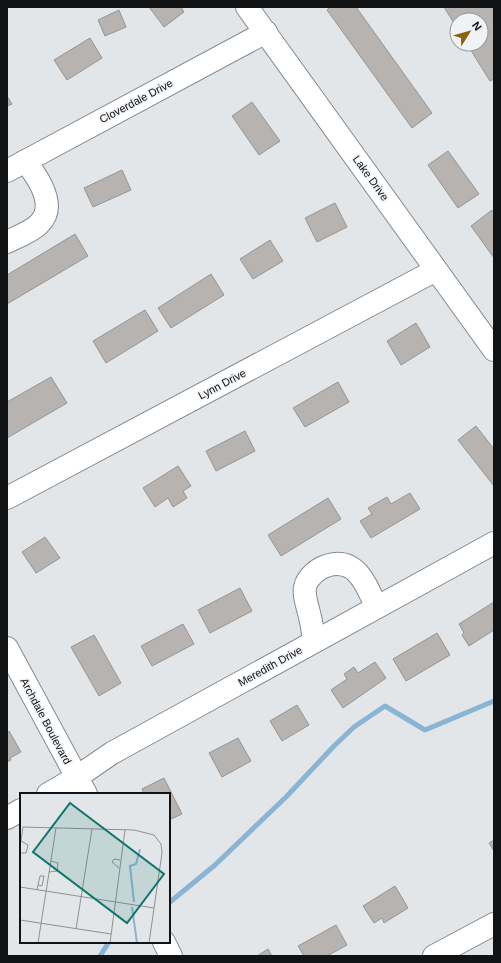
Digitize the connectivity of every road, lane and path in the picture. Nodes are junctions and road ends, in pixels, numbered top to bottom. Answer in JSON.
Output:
{"nodes":[{"id":1,"x":248,"y":7,"type":"edge"},
{"id":2,"x":266,"y":32,"type":"junction"},
{"id":3,"x":16,"y":166,"type":"edge"},
{"id":4,"x":7,"y":242,"type":"edge"},
{"id":5,"x":436,"y":270,"type":"junction"},
{"id":6,"x":494,"y":350,"type":"edge"},
{"id":7,"x":7,"y":498,"type":"edge"},
{"id":8,"x":494,"y":542,"type":"edge"},
{"id":9,"x":376,"y":607,"type":"junction"},
{"id":10,"x":314,"y":641,"type":"junction"},
{"id":11,"x":7,"y":648,"type":"edge"},
{"id":12,"x":81,"y":786,"type":"edge"},
{"id":13,"x":52,"y":793,"type":"edge"},
{"id":14,"x":20,"y":811,"type":"edge"},
{"id":15,"x":7,"y":818,"type":"edge"},
{"id":16,"x":494,"y":924,"type":"edge"},
{"id":17,"x":164,"y":943,"type":"edge"},
{"id":18,"x":171,"y":956,"type":"edge"},
{"id":19,"x":434,"y":956,"type":"edge"}],
"edges":[{"from":1,"to":2,"type":"street","name":"Lake Drive"},
{"from":2,"to":3,"type":"street","name":"Cloverdale Drive"},
{"from":2,"to":5,"type":"street","name":"Lake Drive"},
{"from":3,"to":4,"type":"street"},
{"from":5,"to":6,"type":"street","name":"Lake Drive"},
{"from":5,"to":7,"type":"street","name":"Lynn Drive"},
{"from":8,"to":9,"type":"street","name":"Meredith Drive"},
{"from":9,"to":10,"type":"street","name":"Meredith Drive"},
{"from":9,"to":10,"type":"street"},
{"from":10,"to":12,"type":"street","name":"Meredith Drive"},
{"from":11,"to":12,"type":"street","name":"Archdale Boulevard"},
{"from":12,"to":13,"type":"street","name":"Meredith Drive"},
{"from":14,"to":15,"type":"street"},
{"from":16,"to":19,"type":"street"},
{"from":17,"to":18,"type":"street"}]}
